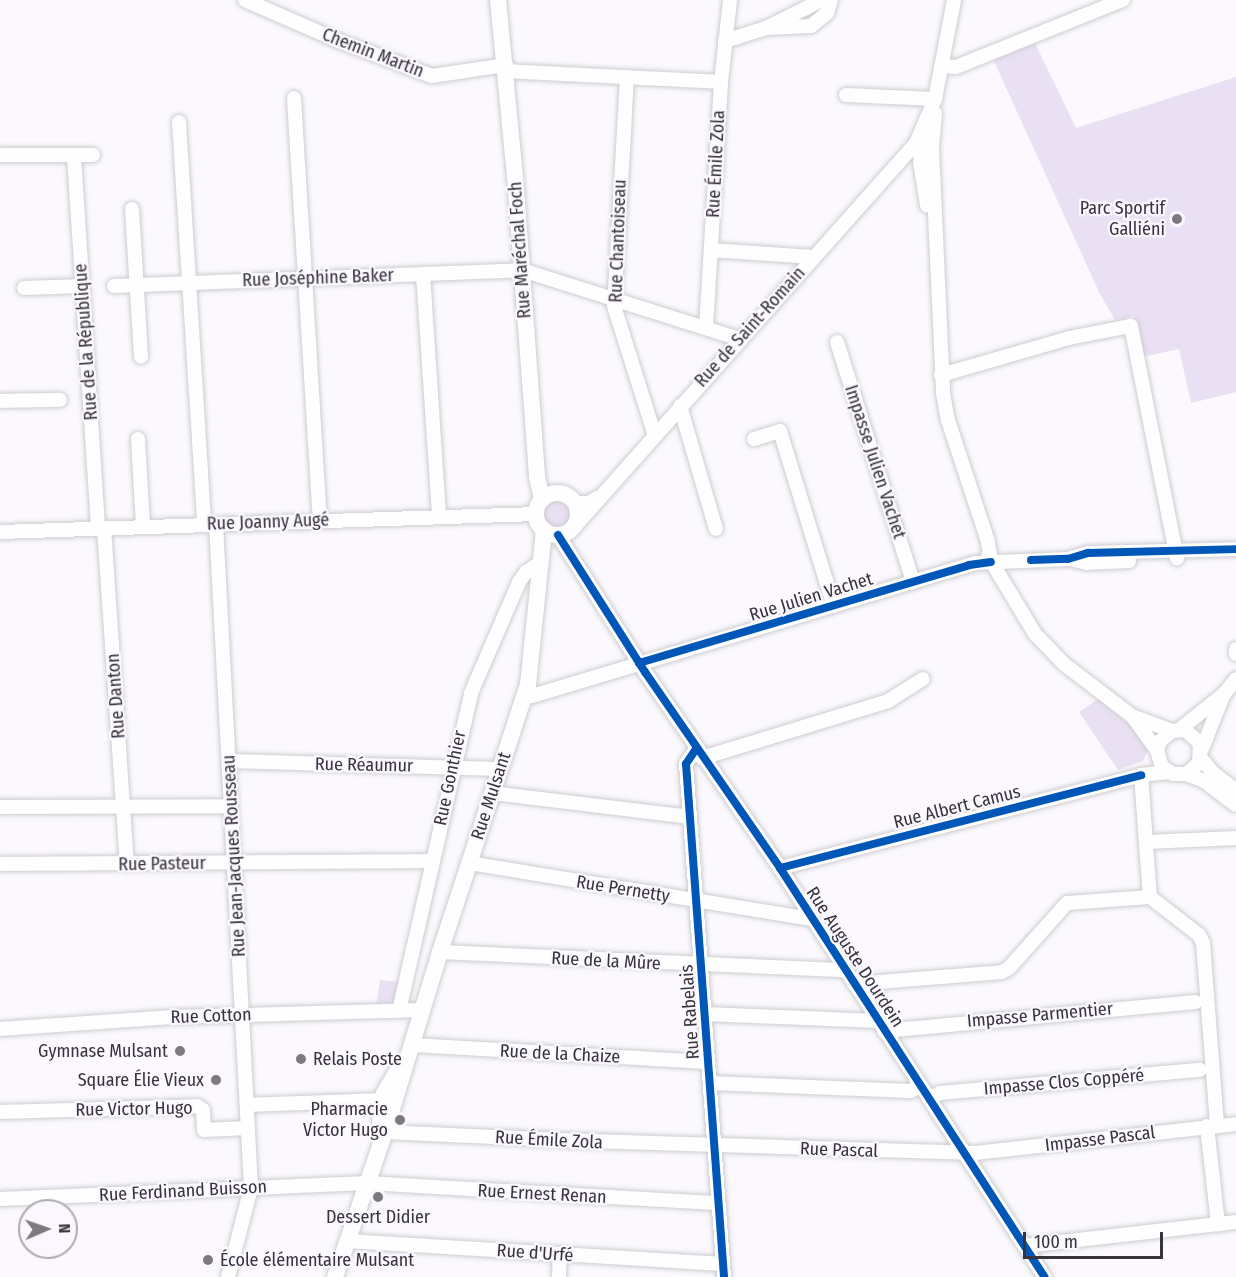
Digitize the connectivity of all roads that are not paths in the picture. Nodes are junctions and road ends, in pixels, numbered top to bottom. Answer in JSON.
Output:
{"nodes":[{"id":1,"x":245,"y":0,"type":"edge"},
{"id":2,"x":498,"y":0,"type":"edge"},
{"id":3,"x":730,"y":0,"type":"edge"},
{"id":4,"x":822,"y":0,"type":"edge"},
{"id":5,"x":831,"y":0,"type":"edge"},
{"id":6,"x":954,"y":0,"type":"edge"},
{"id":7,"x":1123,"y":0,"type":"edge"},
{"id":8,"x":766,"y":28,"type":"junction"},
{"id":9,"x":725,"y":41,"type":"junction"},
{"id":10,"x":941,"y":66,"type":"junction"},
{"id":11,"x":506,"y":68,"type":"junction"},
{"id":12,"x":627,"y":77,"type":"junction"},
{"id":13,"x":721,"y":82,"type":"junction"},
{"id":14,"x":846,"y":95,"type":"dead end"},
{"id":15,"x":294,"y":98,"type":"dead end"},
{"id":16,"x":935,"y":99,"type":"junction"},
{"id":17,"x":179,"y":122,"type":"dead end"},
{"id":18,"x":0,"y":155,"type":"edge"},
{"id":19,"x":93,"y":155,"type":"dead end"},
{"id":20,"x":924,"y":155,"type":"junction"},
{"id":21,"x":74,"y":156,"type":"junction"},
{"id":22,"x":132,"y":209,"type":"dead end"},
{"id":23,"x":711,"y":250,"type":"junction"},
{"id":24,"x":813,"y":257,"type":"junction"},
{"id":25,"x":522,"y":270,"type":"junction"},
{"id":26,"x":423,"y":274,"type":"junction"},
{"id":27,"x":304,"y":278,"type":"junction"},
{"id":28,"x":190,"y":282,"type":"junction"},
{"id":29,"x":137,"y":285,"type":"junction"},
{"id":30,"x":83,"y":286,"type":"junction"},
{"id":31,"x":114,"y":286,"type":"dead end"},
{"id":32,"x":24,"y":288,"type":"dead end"},
{"id":33,"x":613,"y":298,"type":"junction"},
{"id":34,"x":706,"y":328,"type":"junction"},
{"id":35,"x":740,"y":339,"type":"junction"},
{"id":36,"x":837,"y":342,"type":"dead end"},
{"id":37,"x":141,"y":357,"type":"dead end"},
{"id":38,"x":941,"y":375,"type":"junction"},
{"id":39,"x":60,"y":400,"type":"dead end"},
{"id":40,"x":0,"y":401,"type":"edge"},
{"id":41,"x":680,"y":406,"type":"junction"},
{"id":42,"x":654,"y":436,"type":"junction"},
{"id":43,"x":138,"y":439,"type":"dead end"},
{"id":44,"x":754,"y":439,"type":"dead end"},
{"id":45,"x":604,"y":492,"type":"junction"},
{"id":46,"x":576,"y":503,"type":"junction"},
{"id":47,"x":539,"y":506,"type":"junction"},
{"id":48,"x":439,"y":516,"type":"junction"},
{"id":49,"x":320,"y":521,"type":"junction"},
{"id":50,"x":210,"y":524,"type":"junction"},
{"id":51,"x":143,"y":526,"type":"junction"},
{"id":52,"x":575,"y":526,"type":"junction"},
{"id":53,"x":101,"y":528,"type":"junction"},
{"id":54,"x":716,"y":529,"type":"dead end"},
{"id":55,"x":0,"y":532,"type":"edge"},
{"id":56,"x":551,"y":532,"type":"junction"},
{"id":57,"x":1236,"y":549,"type":"edge"},
{"id":58,"x":1176,"y":555,"type":"junction"},
{"id":59,"x":1236,"y":557,"type":"edge"},
{"id":60,"x":1010,"y":561,"type":"junction"},
{"id":61,"x":991,"y":562,"type":"junction"},
{"id":62,"x":540,"y":563,"type":"junction"},
{"id":63,"x":913,"y":582,"type":"junction"},
{"id":64,"x":834,"y":606,"type":"junction"},
{"id":65,"x":1035,"y":634,"type":"junction"},
{"id":66,"x":1236,"y":649,"type":"edge"},
{"id":67,"x":1236,"y":654,"type":"edge"},
{"id":68,"x":639,"y":663,"type":"junction"},
{"id":69,"x":923,"y":679,"type":"dead end"},
{"id":70,"x":1236,"y":679,"type":"edge"},
{"id":71,"x":1224,"y":694,"type":"junction"},
{"id":72,"x":524,"y":696,"type":"junction"},
{"id":73,"x":1132,"y":716,"type":"junction"},
{"id":74,"x":1175,"y":730,"type":"junction"},
{"id":75,"x":699,"y":753,"type":"junction"},
{"id":76,"x":1157,"y":753,"type":"junction"},
{"id":77,"x":1202,"y":754,"type":"junction"},
{"id":78,"x":229,"y":761,"type":"junction"},
{"id":79,"x":453,"y":767,"type":"junction"},
{"id":80,"x":500,"y":769,"type":"junction"},
{"id":81,"x":1170,"y":772,"type":"junction"},
{"id":82,"x":1186,"y":774,"type":"junction"},
{"id":83,"x":1142,"y":776,"type":"junction"},
{"id":84,"x":1236,"y":791,"type":"edge"},
{"id":85,"x":492,"y":793,"type":"junction"},
{"id":86,"x":231,"y":806,"type":"junction"},
{"id":87,"x":1236,"y":806,"type":"edge"},
{"id":88,"x":0,"y":807,"type":"edge"},
{"id":89,"x":123,"y":807,"type":"junction"},
{"id":90,"x":690,"y":817,"type":"junction"},
{"id":91,"x":1236,"y":838,"type":"edge"},
{"id":92,"x":1147,"y":842,"type":"junction"},
{"id":93,"x":431,"y":861,"type":"junction"},
{"id":94,"x":234,"y":863,"type":"junction"},
{"id":95,"x":469,"y":863,"type":"junction"},
{"id":96,"x":0,"y":864,"type":"edge"},
{"id":97,"x":127,"y":864,"type":"junction"},
{"id":98,"x":780,"y":868,"type":"junction"},
{"id":99,"x":1150,"y":897,"type":"junction"},
{"id":100,"x":696,"y":901,"type":"junction"},
{"id":101,"x":812,"y":918,"type":"junction"},
{"id":102,"x":440,"y":952,"type":"junction"},
{"id":103,"x":702,"y":965,"type":"junction"},
{"id":104,"x":844,"y":970,"type":"junction"},
{"id":105,"x":854,"y":984,"type":"junction"},
{"id":106,"x":1196,"y":1002,"type":"dead end"},
{"id":107,"x":422,"y":1010,"type":"junction"},
{"id":108,"x":399,"y":1011,"type":"junction"},
{"id":109,"x":705,"y":1014,"type":"junction"},
{"id":110,"x":243,"y":1015,"type":"junction"},
{"id":111,"x":881,"y":1026,"type":"junction"},
{"id":112,"x":0,"y":1029,"type":"edge"},
{"id":113,"x":409,"y":1051,"type":"junction"},
{"id":114,"x":708,"y":1062,"type":"junction"},
{"id":115,"x":1200,"y":1070,"type":"dead end"},
{"id":116,"x":710,"y":1083,"type":"junction"},
{"id":117,"x":925,"y":1092,"type":"junction"},
{"id":118,"x":387,"y":1101,"type":"junction"},
{"id":119,"x":247,"y":1105,"type":"junction"},
{"id":120,"x":0,"y":1112,"type":"edge"},
{"id":121,"x":1236,"y":1124,"type":"edge"},
{"id":122,"x":1212,"y":1126,"type":"junction"},
{"id":123,"x":248,"y":1128,"type":"junction"},
{"id":124,"x":383,"y":1135,"type":"junction"},
{"id":125,"x":714,"y":1146,"type":"junction"},
{"id":126,"x":964,"y":1153,"type":"junction"},
{"id":127,"x":367,"y":1183,"type":"junction"},
{"id":128,"x":251,"y":1188,"type":"junction"},
{"id":129,"x":0,"y":1199,"type":"edge"},
{"id":130,"x":718,"y":1203,"type":"junction"},
{"id":131,"x":1236,"y":1222,"type":"edge"},
{"id":132,"x":1218,"y":1224,"type":"junction"},
{"id":133,"x":347,"y":1241,"type":"junction"},
{"id":134,"x":1025,"y":1246,"type":"junction"},
{"id":135,"x":560,"y":1254,"type":"junction"},
{"id":136,"x":723,"y":1271,"type":"edge"},
{"id":137,"x":228,"y":1277,"type":"edge"},
{"id":138,"x":335,"y":1277,"type":"edge"},
{"id":139,"x":559,"y":1277,"type":"edge"},
{"id":140,"x":1045,"y":1277,"type":"edge"}],
"edges":[{"from":1,"to":11,"type":"street","name":"Chemin Martin"},
{"from":2,"to":11,"type":"main road","name":"Rue Maréchal Foch"},
{"from":3,"to":9,"type":"street","name":"Rue Émile Zola"},
{"from":4,"to":8,"type":"street"},
{"from":5,"to":8,"type":"street"},
{"from":6,"to":10,"type":"street","name":"Rue de Saint-Romain"},
{"from":7,"to":10,"type":"street"},
{"from":8,"to":9,"type":"street"},
{"from":9,"to":13,"type":"street","name":"Rue Émile Zola"},
{"from":10,"to":16,"type":"street","name":"Rue de Saint-Romain"},
{"from":11,"to":12,"type":"street","name":"Chemin Martin"},
{"from":11,"to":25,"type":"main road","name":"Rue Maréchal Foch"},
{"from":12,"to":13,"type":"street","name":"Chemin Martin"},
{"from":12,"to":33,"type":"street","name":"Rue Chantoiseau"},
{"from":13,"to":23,"type":"street","name":"Rue Émile Zola"},
{"from":14,"to":16,"type":"street"},
{"from":15,"to":27,"type":"street"},
{"from":16,"to":20,"type":"street","name":"Rue de Saint-Romain"},
{"from":16,"to":20,"type":"street","name":"Rue de Saint-Romain"},
{"from":17,"to":28,"type":"street","name":"Rue Jean-Jacques Rousseau"},
{"from":18,"to":21,"type":"street"},
{"from":19,"to":21,"type":"street"},
{"from":20,"to":24,"type":"street","name":"Rue de Saint-Romain"},
{"from":20,"to":38,"type":"street"},
{"from":21,"to":30,"type":"street","name":"Rue de la République"},
{"from":22,"to":29,"type":"street"},
{"from":23,"to":24,"type":"street"},
{"from":23,"to":34,"type":"street","name":"Rue Émile Zola"},
{"from":24,"to":35,"type":"street","name":"Rue de Saint-Romain"},
{"from":25,"to":26,"type":"street","name":"Rue Joséphine Baker"},
{"from":25,"to":33,"type":"street","name":"Rue Joséphine Baker"},
{"from":25,"to":47,"type":"main road","name":"Rue Maréchal Foch"},
{"from":26,"to":27,"type":"street","name":"Rue Joséphine Baker"},
{"from":26,"to":48,"type":"street"},
{"from":27,"to":28,"type":"street","name":"Rue Joséphine Baker"},
{"from":27,"to":49,"type":"street"},
{"from":28,"to":29,"type":"street","name":"Rue Joséphine Baker"},
{"from":28,"to":50,"type":"street","name":"Rue Jean-Jacques Rousseau"},
{"from":29,"to":31,"type":"street","name":"Rue Joséphine Baker"},
{"from":29,"to":37,"type":"street"},
{"from":30,"to":32,"type":"street"},
{"from":30,"to":53,"type":"street","name":"Rue de la République"},
{"from":33,"to":34,"type":"street","name":"Rue Joséphine Baker"},
{"from":33,"to":42,"type":"street","name":"Rue Chantoiseau"},
{"from":34,"to":35,"type":"street","name":"Rue Joséphine Baker"},
{"from":35,"to":41,"type":"street","name":"Rue de Saint-Romain"},
{"from":36,"to":63,"type":"street","name":"Impasse Julien Vachet"},
{"from":38,"to":58,"type":"street"},
{"from":38,"to":61,"type":"street"},
{"from":39,"to":40,"type":"street"},
{"from":41,"to":42,"type":"street","name":"Rue de Saint-Romain"},
{"from":41,"to":54,"type":"street"},
{"from":42,"to":45,"type":"street","name":"Rue de Saint-Romain"},
{"from":43,"to":51,"type":"street"},
{"from":44,"to":64,"type":"street"},
{"from":45,"to":46,"type":"street","name":"Rue de Saint-Romain"},
{"from":45,"to":52,"type":"street","name":"Rue de Saint-Romain"},
{"from":46,"to":47,"type":"main road"},
{"from":46,"to":52,"type":"main road"},
{"from":47,"to":48,"type":"street","name":"Rue Joanny Augé"},
{"from":47,"to":56,"type":"main road"},
{"from":48,"to":49,"type":"street","name":"Rue Joanny Augé"},
{"from":49,"to":50,"type":"street","name":"Rue Joanny Augé"},
{"from":50,"to":51,"type":"street","name":"Rue Joanny Augé"},
{"from":50,"to":78,"type":"street","name":"Rue Jean-Jacques Rousseau"},
{"from":51,"to":53,"type":"street","name":"Rue Joanny Augé"},
{"from":52,"to":56,"type":"main road"},
{"from":53,"to":55,"type":"street","name":"Rue Joanny Augé"},
{"from":53,"to":89,"type":"street","name":"Rue Danton"},
{"from":56,"to":62,"type":"main road","name":"Rue Mulsant"},
{"from":56,"to":68,"type":"street","name":"Rue Auguste Dourdein"},
{"from":57,"to":58,"type":"street"},
{"from":58,"to":59,"type":"street"},
{"from":58,"to":60,"type":"street","name":"Rue Julien Vachet"},
{"from":60,"to":61,"type":"street","name":"Rue Julien Vachet"},
{"from":60,"to":65,"type":"street"},
{"from":61,"to":63,"type":"street","name":"Rue Julien Vachet"},
{"from":61,"to":65,"type":"street"},
{"from":62,"to":72,"type":"main road","name":"Rue Mulsant"},
{"from":62,"to":79,"type":"street","name":"Rue Gonthier"},
{"from":63,"to":64,"type":"street","name":"Rue Julien Vachet"},
{"from":64,"to":68,"type":"street","name":"Rue Julien Vachet"},
{"from":65,"to":73,"type":"street"},
{"from":66,"to":67,"type":"street"},
{"from":68,"to":72,"type":"street","name":"Rue Julien Vachet"},
{"from":68,"to":75,"type":"street","name":"Rue Auguste Dourdein"},
{"from":69,"to":75,"type":"street"},
{"from":70,"to":71,"type":"street"},
{"from":71,"to":74,"type":"street"},
{"from":71,"to":77,"type":"street"},
{"from":72,"to":80,"type":"main road","name":"Rue Mulsant"},
{"from":73,"to":74,"type":"street"},
{"from":73,"to":76,"type":"street"},
{"from":74,"to":76,"type":"street"},
{"from":74,"to":77,"type":"street"},
{"from":75,"to":90,"type":"street","name":"Rue Rabelais"},
{"from":75,"to":98,"type":"street","name":"Rue Auguste Dourdein"},
{"from":76,"to":81,"type":"street"},
{"from":76,"to":83,"type":"street"},
{"from":77,"to":82,"type":"street"},
{"from":77,"to":84,"type":"street"},
{"from":78,"to":79,"type":"street","name":"Rue Réaumur"},
{"from":78,"to":86,"type":"street","name":"Rue Jean-Jacques Rousseau"},
{"from":79,"to":80,"type":"street","name":"Rue Réaumur"},
{"from":79,"to":93,"type":"street","name":"Rue Gonthier"},
{"from":80,"to":85,"type":"main road","name":"Rue Mulsant"},
{"from":81,"to":82,"type":"street"},
{"from":81,"to":83,"type":"street","name":"Rue Albert Camus"},
{"from":82,"to":87,"type":"street"},
{"from":83,"to":92,"type":"street"},
{"from":83,"to":98,"type":"street","name":"Rue Albert Camus"},
{"from":85,"to":90,"type":"street"},
{"from":85,"to":95,"type":"main road","name":"Rue Mulsant"},
{"from":86,"to":89,"type":"street"},
{"from":86,"to":94,"type":"street","name":"Rue Jean-Jacques Rousseau"},
{"from":88,"to":89,"type":"street"},
{"from":89,"to":97,"type":"street","name":"Rue Danton"},
{"from":90,"to":100,"type":"street","name":"Rue Rabelais"},
{"from":91,"to":92,"type":"street"},
{"from":92,"to":99,"type":"street"},
{"from":93,"to":94,"type":"street","name":"Rue Pasteur"},
{"from":93,"to":108,"type":"street","name":"Rue Gonthier"},
{"from":94,"to":97,"type":"street","name":"Rue Pasteur"},
{"from":94,"to":110,"type":"street","name":"Rue Jean-Jacques Rousseau"},
{"from":95,"to":100,"type":"street","name":"Rue Pernetty"},
{"from":95,"to":102,"type":"main road","name":"Rue Mulsant"},
{"from":96,"to":97,"type":"street","name":"Rue Pasteur"},
{"from":98,"to":101,"type":"street","name":"Rue Auguste Dourdein"},
{"from":99,"to":105,"type":"street"},
{"from":99,"to":122,"type":"street"},
{"from":100,"to":101,"type":"street","name":"Rue Pernetty"},
{"from":100,"to":103,"type":"street","name":"Rue Rabelais"},
{"from":101,"to":104,"type":"street","name":"Rue Auguste Dourdein"},
{"from":102,"to":103,"type":"street","name":"Rue de la Mûre"},
{"from":102,"to":107,"type":"main road","name":"Rue Mulsant"},
{"from":103,"to":104,"type":"street","name":"Rue de la Mûre"},
{"from":103,"to":109,"type":"street","name":"Rue Rabelais"},
{"from":104,"to":105,"type":"street","name":"Rue Auguste Dourdein"},
{"from":105,"to":111,"type":"street","name":"Rue Auguste Dourdein"},
{"from":106,"to":111,"type":"street","name":"Impasse Parmentier"},
{"from":107,"to":108,"type":"street","name":"Rue Cotton"},
{"from":107,"to":113,"type":"main road","name":"Rue Mulsant"},
{"from":108,"to":110,"type":"street","name":"Rue Cotton"},
{"from":109,"to":111,"type":"street","name":"Impasse Parmentier"},
{"from":109,"to":114,"type":"street","name":"Rue Rabelais"},
{"from":110,"to":112,"type":"street","name":"Rue Cotton"},
{"from":110,"to":119,"type":"street","name":"Rue Jean-Jacques Rousseau"},
{"from":111,"to":117,"type":"street","name":"Rue Auguste Dourdein"},
{"from":113,"to":114,"type":"street","name":"Rue de la Chaize"},
{"from":113,"to":118,"type":"main road","name":"Rue Mulsant"},
{"from":114,"to":116,"type":"street","name":"Rue Rabelais"},
{"from":115,"to":117,"type":"street","name":"Impasse Clos Coppéré"},
{"from":116,"to":117,"type":"street"},
{"from":116,"to":125,"type":"street","name":"Rue Rabelais"},
{"from":117,"to":126,"type":"street","name":"Rue Auguste Dourdein"},
{"from":118,"to":119,"type":"street"},
{"from":118,"to":124,"type":"main road","name":"Rue Mulsant"},
{"from":119,"to":123,"type":"street","name":"Rue Jean-Jacques Rousseau"},
{"from":120,"to":123,"type":"street","name":"Rue Victor Hugo"},
{"from":121,"to":122,"type":"street","name":"Impasse Pascal"},
{"from":122,"to":126,"type":"street","name":"Impasse Pascal"},
{"from":122,"to":132,"type":"street"},
{"from":123,"to":128,"type":"street","name":"Rue Jean-Jacques Rousseau"},
{"from":124,"to":125,"type":"street","name":"Rue Émile Zola"},
{"from":124,"to":127,"type":"main road","name":"Rue Mulsant"},
{"from":125,"to":126,"type":"street","name":"Rue Pascal"},
{"from":125,"to":130,"type":"street","name":"Rue Rabelais"},
{"from":126,"to":134,"type":"street","name":"Rue Auguste Dourdein"},
{"from":127,"to":128,"type":"street","name":"Rue Ferdinand Buisson"},
{"from":127,"to":130,"type":"street","name":"Rue Ernest Renan"},
{"from":127,"to":133,"type":"main road","name":"Rue Mulsant"},
{"from":128,"to":129,"type":"street","name":"Rue Ferdinand Buisson"},
{"from":128,"to":137,"type":"street","name":"Rue Jean-Jacques Rousseau"},
{"from":130,"to":136,"type":"street","name":"Rue Rabelais"},
{"from":131,"to":132,"type":"street"},
{"from":132,"to":134,"type":"street"},
{"from":133,"to":135,"type":"street","name":"Rue d'Urfé"},
{"from":133,"to":138,"type":"main road","name":"Rue Mulsant"},
{"from":134,"to":140,"type":"street","name":"Rue Auguste Dourdein"},
{"from":135,"to":136,"type":"street","name":"Rue d'Urfé"},
{"from":135,"to":139,"type":"street"}]}
